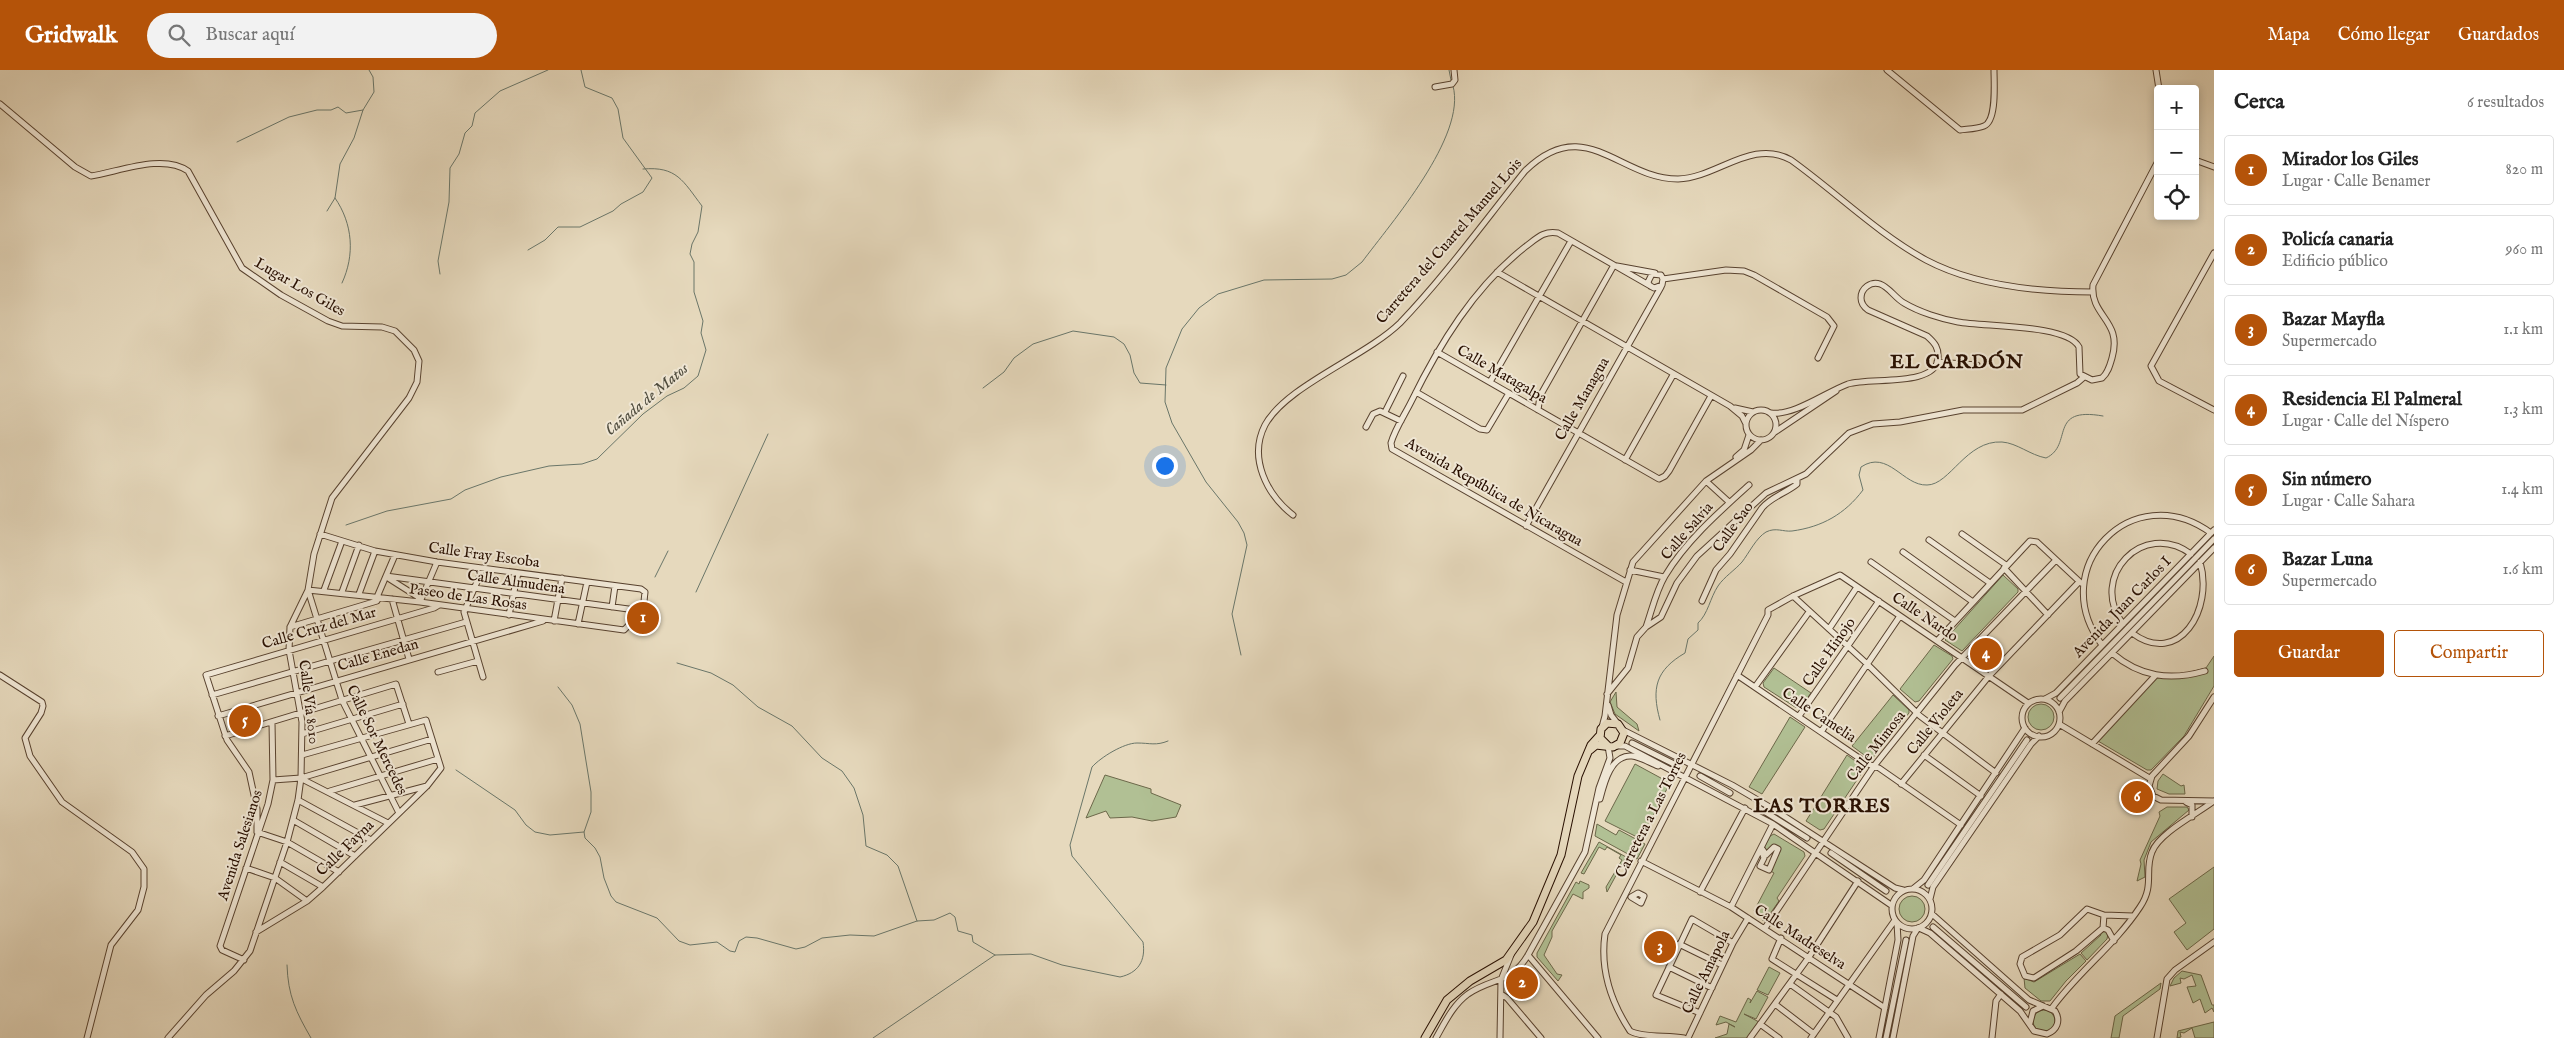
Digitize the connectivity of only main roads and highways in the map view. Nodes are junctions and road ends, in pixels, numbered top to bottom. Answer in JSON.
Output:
{"nodes":[{"id":1,"x":1601,"y":731,"type":"junction"},
{"id":2,"x":1608,"y":746,"type":"junction"},
{"id":3,"x":1588,"y":752,"type":"junction"},
{"id":4,"x":1425,"y":1038,"type":"edge"}],
"edges":[{"from":1,"to":2,"type":"main road"},
{"from":1,"to":2,"type":"main road"},
{"from":1,"to":3,"type":"main road"},
{"from":2,"to":3,"type":"main road"},
{"from":3,"to":4,"type":"main road"}]}
